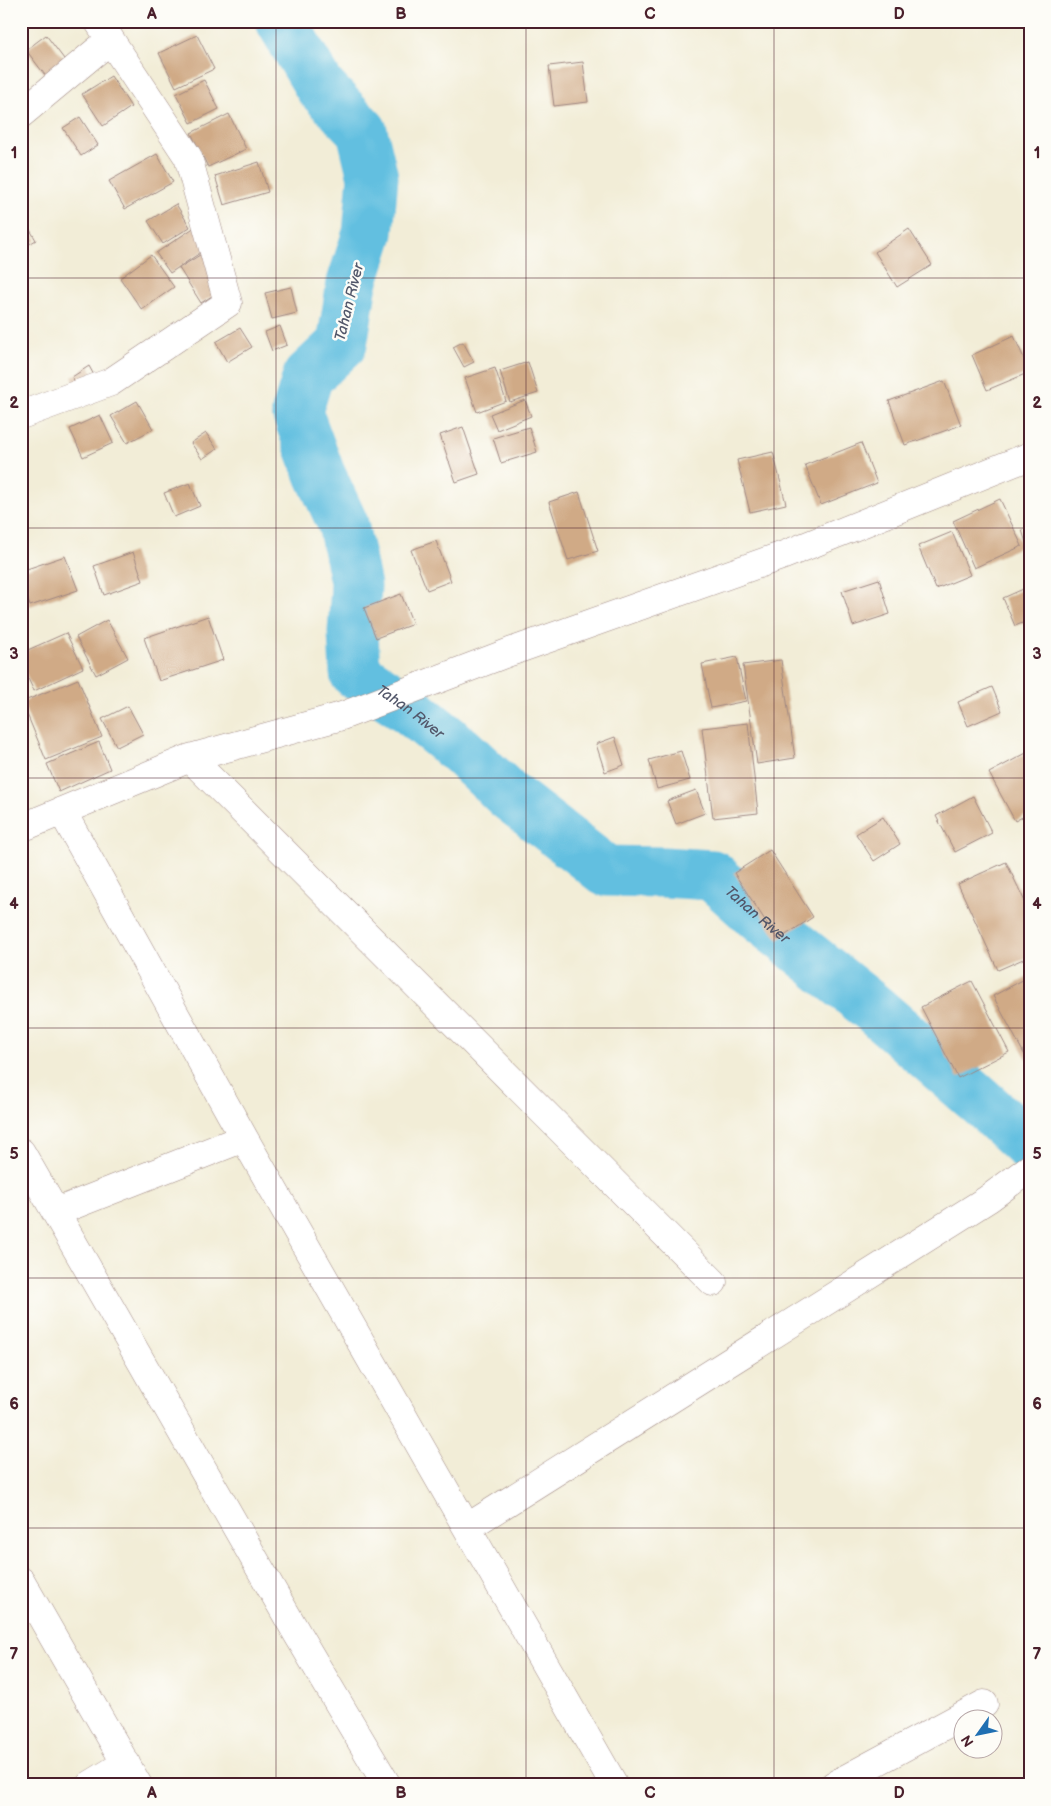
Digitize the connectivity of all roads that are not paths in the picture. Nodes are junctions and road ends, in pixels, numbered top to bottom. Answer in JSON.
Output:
{"nodes":[{"id":1,"x":104,"y":31,"type":"edge"},
{"id":2,"x":21,"y":114,"type":"edge"},
{"id":3,"x":21,"y":415,"type":"edge"},
{"id":4,"x":1030,"y":456,"type":"edge"},
{"id":5,"x":190,"y":758,"type":"junction"},
{"id":6,"x":62,"y":811,"type":"junction"},
{"id":7,"x":21,"y":828,"type":"edge"},
{"id":8,"x":244,"y":1138,"type":"junction"},
{"id":9,"x":21,"y":1152,"type":"edge"},
{"id":10,"x":1030,"y":1168,"type":"edge"},
{"id":11,"x":56,"y":1212,"type":"junction"},
{"id":12,"x":713,"y":1282,"type":"dead end"},
{"id":13,"x":468,"y":1527,"type":"junction"},
{"id":14,"x":21,"y":1581,"type":"edge"},
{"id":15,"x":984,"y":1704,"type":"dead end"},
{"id":16,"x":132,"y":1774,"type":"edge"},
{"id":17,"x":90,"y":1785,"type":"edge"},
{"id":18,"x":387,"y":1785,"type":"edge"},
{"id":19,"x":614,"y":1785,"type":"edge"},
{"id":20,"x":834,"y":1785,"type":"edge"}],
"edges":[{"from":1,"to":2,"type":"street"},
{"from":1,"to":3,"type":"street"},
{"from":4,"to":5,"type":"street"},
{"from":5,"to":6,"type":"street"},
{"from":5,"to":12,"type":"street"},
{"from":6,"to":7,"type":"street"},
{"from":6,"to":8,"type":"street"},
{"from":8,"to":11,"type":"street"},
{"from":8,"to":13,"type":"street"},
{"from":9,"to":11,"type":"street"},
{"from":10,"to":13,"type":"street"},
{"from":11,"to":18,"type":"street"},
{"from":13,"to":19,"type":"street"},
{"from":14,"to":16,"type":"street"},
{"from":15,"to":20,"type":"street"},
{"from":16,"to":17,"type":"street"}]}
